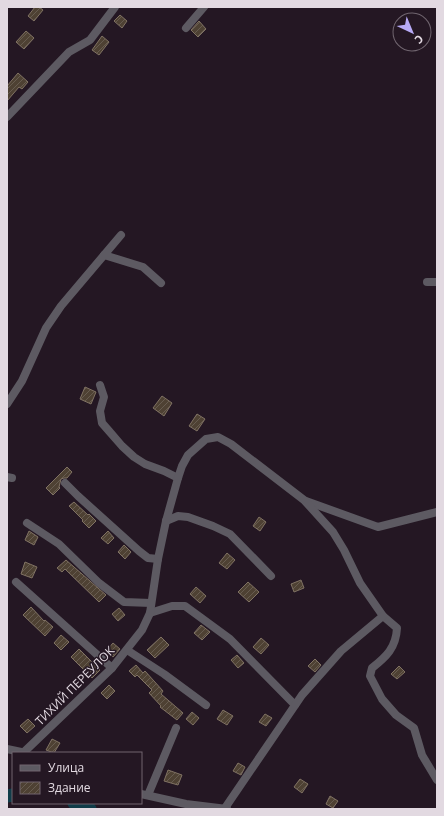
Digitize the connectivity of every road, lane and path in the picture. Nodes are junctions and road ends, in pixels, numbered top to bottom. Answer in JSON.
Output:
{"nodes":[{"id":1,"x":115,"y":7,"type":"edge"},
{"id":2,"x":204,"y":7,"type":"edge"},
{"id":3,"x":186,"y":28,"type":"dead end"},
{"id":4,"x":7,"y":116,"type":"edge"},
{"id":5,"x":121,"y":235,"type":"dead end"},
{"id":6,"x":104,"y":255,"type":"junction"},
{"id":7,"x":161,"y":282,"type":"dead end"},
{"id":8,"x":427,"y":282,"type":"dead end"},
{"id":9,"x":437,"y":282,"type":"edge"},
{"id":10,"x":100,"y":384,"type":"dead end"},
{"id":11,"x":7,"y":404,"type":"edge"},
{"id":12,"x":178,"y":478,"type":"junction"},
{"id":13,"x":65,"y":483,"type":"dead end"},
{"id":14,"x":304,"y":500,"type":"junction"},
{"id":15,"x":437,"y":512,"type":"edge"},
{"id":16,"x":166,"y":520,"type":"junction"},
{"id":17,"x":26,"y":523,"type":"dead end"},
{"id":18,"x":158,"y":559,"type":"junction"},
{"id":19,"x":271,"y":576,"type":"dead end"},
{"id":20,"x":16,"y":582,"type":"dead end"},
{"id":21,"x":151,"y":603,"type":"junction"},
{"id":22,"x":150,"y":613,"type":"junction"},
{"id":23,"x":383,"y":616,"type":"junction"},
{"id":24,"x":127,"y":650,"type":"junction"},
{"id":25,"x":112,"y":668,"type":"junction"},
{"id":26,"x":206,"y":705,"type":"dead end"},
{"id":27,"x":295,"y":706,"type":"junction"},
{"id":28,"x":176,"y":728,"type":"dead end"},
{"id":29,"x":7,"y":749,"type":"edge"},
{"id":30,"x":20,"y":752,"type":"edge"},
{"id":31,"x":26,"y":752,"type":"edge"},
{"id":32,"x":437,"y":780,"type":"edge"},
{"id":33,"x":144,"y":795,"type":"edge"},
{"id":34,"x":226,"y":809,"type":"edge"}],
"edges":[{"from":1,"to":4,"type":"street"},
{"from":2,"to":3,"type":"street"},
{"from":5,"to":6,"type":"street"},
{"from":6,"to":7,"type":"street"},
{"from":6,"to":11,"type":"street"},
{"from":8,"to":9,"type":"street"},
{"from":10,"to":12,"type":"street"},
{"from":12,"to":14,"type":"street","name":"ТИХИЙ ПЕРЕУЛОК"},
{"from":12,"to":16,"type":"street","name":"ТИХИЙ ПЕРЕУЛОК"},
{"from":13,"to":18,"type":"street"},
{"from":14,"to":15,"type":"street"},
{"from":14,"to":23,"type":"street"},
{"from":16,"to":18,"type":"street","name":"ТИХИЙ ПЕРЕУЛОК"},
{"from":16,"to":19,"type":"street"},
{"from":17,"to":21,"type":"street"},
{"from":18,"to":21,"type":"street","name":"ТИХИЙ ПЕРЕУЛОК"},
{"from":20,"to":25,"type":"street"},
{"from":21,"to":22,"type":"street","name":"ТИХИЙ ПЕРЕУЛОК"},
{"from":22,"to":24,"type":"street","name":"ТИХИЙ ПЕРЕУЛОК"},
{"from":22,"to":27,"type":"street"},
{"from":23,"to":27,"type":"street"},
{"from":23,"to":32,"type":"street"},
{"from":24,"to":25,"type":"street","name":"ТИХИЙ ПЕРЕУЛОК"},
{"from":24,"to":26,"type":"street"},
{"from":25,"to":31,"type":"street","name":"ТИХИЙ ПЕРЕУЛОК"},
{"from":27,"to":34,"type":"street"},
{"from":28,"to":33,"type":"street"},
{"from":29,"to":30,"type":"street"},
{"from":33,"to":34,"type":"street"}]}
